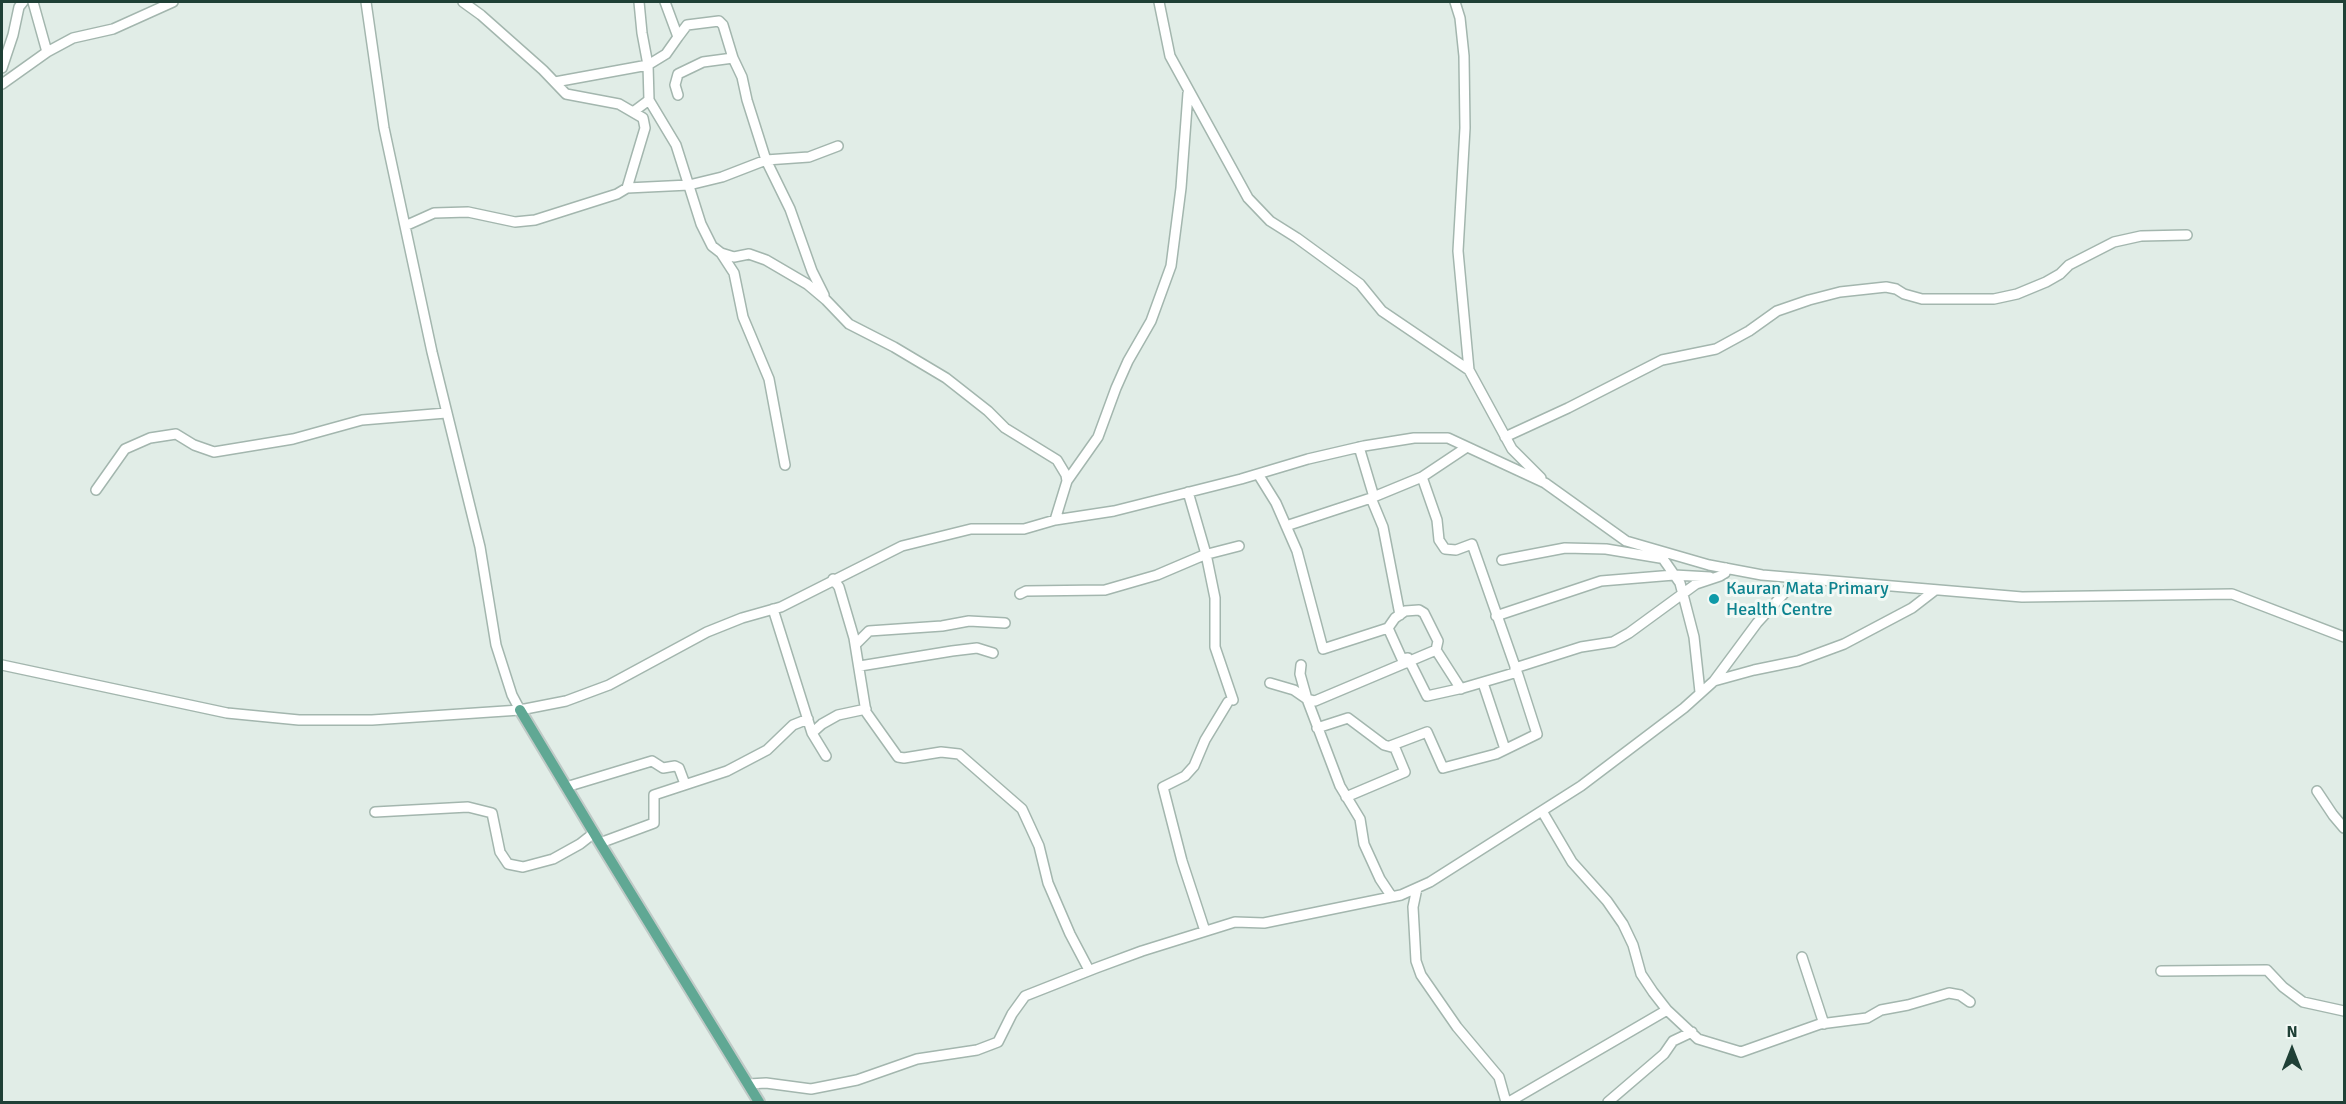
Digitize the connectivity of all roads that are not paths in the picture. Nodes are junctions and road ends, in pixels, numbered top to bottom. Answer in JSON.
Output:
{"nodes":[{"id":1,"x":23,"y":2,"type":"edge"},
{"id":2,"x":33,"y":2,"type":"edge"},
{"id":3,"x":173,"y":2,"type":"edge"},
{"id":4,"x":366,"y":2,"type":"edge"},
{"id":5,"x":463,"y":2,"type":"edge"},
{"id":6,"x":639,"y":2,"type":"edge"},
{"id":7,"x":665,"y":2,"type":"edge"},
{"id":8,"x":1159,"y":2,"type":"edge"},
{"id":9,"x":1455,"y":2,"type":"edge"},
{"id":10,"x":678,"y":37,"type":"junction"},
{"id":11,"x":47,"y":52,"type":"junction"},
{"id":12,"x":734,"y":58,"type":"junction"},
{"id":13,"x":648,"y":65,"type":"junction"},
{"id":14,"x":2,"y":68,"type":"edge"},
{"id":15,"x":555,"y":82,"type":"junction"},
{"id":16,"x":2,"y":84,"type":"edge"},
{"id":17,"x":1189,"y":90,"type":"junction"},
{"id":18,"x":678,"y":95,"type":"dead end"},
{"id":19,"x":650,"y":100,"type":"junction"},
{"id":20,"x":633,"y":112,"type":"junction"},
{"id":21,"x":838,"y":146,"type":"dead end"},
{"id":22,"x":766,"y":160,"type":"junction"},
{"id":23,"x":689,"y":184,"type":"junction"},
{"id":24,"x":627,"y":188,"type":"junction"},
{"id":25,"x":405,"y":226,"type":"junction"},
{"id":26,"x":2187,"y":235,"type":"dead end"},
{"id":27,"x":721,"y":254,"type":"junction"},
{"id":28,"x":826,"y":300,"type":"junction"},
{"id":29,"x":1468,"y":370,"type":"junction"},
{"id":30,"x":446,"y":413,"type":"junction"},
{"id":31,"x":1505,"y":437,"type":"junction"},
{"id":32,"x":1359,"y":447,"type":"junction"},
{"id":33,"x":1467,"y":447,"type":"junction"},
{"id":34,"x":785,"y":465,"type":"dead end"},
{"id":35,"x":1258,"y":474,"type":"junction"},
{"id":36,"x":1422,"y":477,"type":"junction"},
{"id":37,"x":1067,"y":481,"type":"junction"},
{"id":38,"x":1545,"y":483,"type":"junction"},
{"id":39,"x":96,"y":490,"type":"dead end"},
{"id":40,"x":1188,"y":492,"type":"junction"},
{"id":41,"x":1372,"y":498,"type":"junction"},
{"id":42,"x":1055,"y":520,"type":"junction"},
{"id":43,"x":1286,"y":526,"type":"junction"},
{"id":44,"x":1239,"y":546,"type":"dead end"},
{"id":45,"x":1206,"y":554,"type":"junction"},
{"id":46,"x":1661,"y":555,"type":"junction"},
{"id":47,"x":1502,"y":560,"type":"dead end"},
{"id":48,"x":1726,"y":568,"type":"junction"},
{"id":49,"x":1674,"y":575,"type":"junction"},
{"id":50,"x":1715,"y":578,"type":"junction"},
{"id":51,"x":1798,"y":578,"type":"junction"},
{"id":52,"x":833,"y":579,"type":"junction"},
{"id":53,"x":1934,"y":591,"type":"junction"},
{"id":54,"x":1683,"y":593,"type":"junction"},
{"id":55,"x":1020,"y":594,"type":"dead end"},
{"id":56,"x":773,"y":609,"type":"junction"},
{"id":57,"x":1400,"y":615,"type":"junction"},
{"id":58,"x":1496,"y":616,"type":"junction"},
{"id":59,"x":1005,"y":623,"type":"dead end"},
{"id":60,"x":1388,"y":628,"type":"junction"},
{"id":61,"x":2344,"y":637,"type":"edge"},
{"id":62,"x":856,"y":644,"type":"junction"},
{"id":63,"x":1436,"y":650,"type":"junction"},
{"id":64,"x":993,"y":653,"type":"dead end"},
{"id":65,"x":1410,"y":660,"type":"junction"},
{"id":66,"x":2,"y":665,"type":"edge"},
{"id":67,"x":1301,"y":665,"type":"dead end"},
{"id":68,"x":860,"y":666,"type":"junction"},
{"id":69,"x":1516,"y":671,"type":"junction"},
{"id":70,"x":1714,"y":681,"type":"junction"},
{"id":71,"x":1270,"y":683,"type":"dead end"},
{"id":72,"x":1483,"y":683,"type":"junction"},
{"id":73,"x":1461,"y":689,"type":"junction"},
{"id":74,"x":1700,"y":692,"type":"junction"},
{"id":75,"x":1307,"y":699,"type":"junction"},
{"id":76,"x":866,"y":709,"type":"junction"},
{"id":77,"x":520,"y":710,"type":"junction"},
{"id":78,"x":808,"y":719,"type":"junction"},
{"id":79,"x":1317,"y":728,"type":"junction"},
{"id":80,"x":812,"y":733,"type":"junction"},
{"id":81,"x":1390,"y":746,"type":"junction"},
{"id":82,"x":1505,"y":749,"type":"junction"},
{"id":83,"x":826,"y":756,"type":"dead end"},
{"id":84,"x":685,"y":784,"type":"junction"},
{"id":85,"x":566,"y":787,"type":"junction"},
{"id":86,"x":2317,"y":791,"type":"dead end"},
{"id":87,"x":1346,"y":797,"type":"junction"},
{"id":88,"x":375,"y":812,"type":"dead end"},
{"id":89,"x":1542,"y":812,"type":"junction"},
{"id":90,"x":2344,"y":828,"type":"edge"},
{"id":91,"x":597,"y":838,"type":"junction"},
{"id":92,"x":1417,"y":888,"type":"junction"},
{"id":93,"x":1392,"y":897,"type":"junction"},
{"id":94,"x":1205,"y":931,"type":"junction"},
{"id":95,"x":1802,"y":957,"type":"dead end"},
{"id":96,"x":1089,"y":970,"type":"junction"},
{"id":97,"x":2161,"y":971,"type":"dead end"},
{"id":98,"x":1970,"y":1002,"type":"dead end"},
{"id":99,"x":1667,"y":1010,"type":"junction"},
{"id":100,"x":2344,"y":1011,"type":"edge"},
{"id":101,"x":1824,"y":1024,"type":"junction"},
{"id":102,"x":1692,"y":1032,"type":"junction"},
{"id":103,"x":749,"y":1084,"type":"junction"},
{"id":104,"x":759,"y":1102,"type":"edge"},
{"id":105,"x":1508,"y":1102,"type":"edge"},
{"id":106,"x":1608,"y":1102,"type":"edge"}],
"edges":[{"from":1,"to":14,"type":"street"},
{"from":2,"to":11,"type":"street"},
{"from":3,"to":11,"type":"street"},
{"from":4,"to":25,"type":"street"},
{"from":5,"to":15,"type":"street"},
{"from":6,"to":13,"type":"street"},
{"from":7,"to":10,"type":"street"},
{"from":8,"to":17,"type":"street"},
{"from":9,"to":29,"type":"street"},
{"from":10,"to":12,"type":"street"},
{"from":10,"to":13,"type":"street"},
{"from":11,"to":16,"type":"street"},
{"from":12,"to":18,"type":"street"},
{"from":12,"to":22,"type":"street"},
{"from":13,"to":15,"type":"street"},
{"from":13,"to":19,"type":"street"},
{"from":15,"to":20,"type":"street"},
{"from":17,"to":29,"type":"street"},
{"from":17,"to":37,"type":"street"},
{"from":19,"to":20,"type":"street"},
{"from":19,"to":23,"type":"street"},
{"from":20,"to":24,"type":"street"},
{"from":21,"to":22,"type":"street"},
{"from":22,"to":23,"type":"street"},
{"from":22,"to":28,"type":"street"},
{"from":23,"to":24,"type":"street"},
{"from":23,"to":27,"type":"street"},
{"from":24,"to":25,"type":"street"},
{"from":25,"to":30,"type":"street"},
{"from":26,"to":31,"type":"street"},
{"from":27,"to":28,"type":"street"},
{"from":27,"to":34,"type":"street"},
{"from":28,"to":37,"type":"street"},
{"from":29,"to":31,"type":"street"},
{"from":30,"to":39,"type":"street"},
{"from":30,"to":77,"type":"street"},
{"from":31,"to":38,"type":"street"},
{"from":32,"to":33,"type":"street"},
{"from":32,"to":35,"type":"street"},
{"from":32,"to":41,"type":"street"},
{"from":33,"to":36,"type":"street"},
{"from":33,"to":38,"type":"street"},
{"from":35,"to":40,"type":"street"},
{"from":35,"to":43,"type":"street"},
{"from":36,"to":41,"type":"street"},
{"from":36,"to":58,"type":"street"},
{"from":37,"to":42,"type":"street"},
{"from":38,"to":46,"type":"street"},
{"from":40,"to":42,"type":"street"},
{"from":40,"to":45,"type":"street"},
{"from":41,"to":43,"type":"street"},
{"from":41,"to":57,"type":"street"},
{"from":42,"to":52,"type":"street"},
{"from":43,"to":60,"type":"street"},
{"from":44,"to":45,"type":"street"},
{"from":45,"to":55,"type":"street"},
{"from":45,"to":94,"type":"street"},
{"from":46,"to":47,"type":"street"},
{"from":46,"to":48,"type":"street"},
{"from":46,"to":49,"type":"street"},
{"from":48,"to":50,"type":"street"},
{"from":48,"to":51,"type":"street"},
{"from":49,"to":50,"type":"street"},
{"from":49,"to":54,"type":"street"},
{"from":49,"to":58,"type":"street"},
{"from":50,"to":54,"type":"street"},
{"from":51,"to":53,"type":"street"},
{"from":51,"to":70,"type":"street"},
{"from":52,"to":56,"type":"street"},
{"from":52,"to":62,"type":"street"},
{"from":53,"to":61,"type":"street"},
{"from":53,"to":70,"type":"street"},
{"from":54,"to":69,"type":"street"},
{"from":54,"to":74,"type":"street"},
{"from":56,"to":77,"type":"street"},
{"from":56,"to":78,"type":"street"},
{"from":57,"to":60,"type":"street"},
{"from":57,"to":63,"type":"street"},
{"from":58,"to":69,"type":"street"},
{"from":59,"to":62,"type":"street"},
{"from":60,"to":65,"type":"street"},
{"from":62,"to":68,"type":"street"},
{"from":63,"to":65,"type":"street"},
{"from":63,"to":73,"type":"street"},
{"from":64,"to":68,"type":"street"},
{"from":65,"to":73,"type":"street"},
{"from":65,"to":75,"type":"street"},
{"from":66,"to":77,"type":"street"},
{"from":67,"to":75,"type":"street"},
{"from":68,"to":76,"type":"street"},
{"from":69,"to":72,"type":"street"},
{"from":69,"to":82,"type":"street"},
{"from":70,"to":74,"type":"street"},
{"from":71,"to":75,"type":"street"},
{"from":72,"to":73,"type":"street"},
{"from":72,"to":82,"type":"street"},
{"from":74,"to":89,"type":"street"},
{"from":75,"to":79,"type":"street"},
{"from":76,"to":80,"type":"street"},
{"from":76,"to":96,"type":"street"},
{"from":77,"to":85,"type":"main road"},
{"from":78,"to":80,"type":"street"},
{"from":78,"to":84,"type":"street"},
{"from":79,"to":81,"type":"street"},
{"from":79,"to":87,"type":"street"},
{"from":80,"to":83,"type":"street"},
{"from":81,"to":82,"type":"street"},
{"from":81,"to":87,"type":"street"},
{"from":84,"to":85,"type":"street"},
{"from":84,"to":91,"type":"street"},
{"from":85,"to":91,"type":"main road"},
{"from":86,"to":90,"type":"street"},
{"from":87,"to":93,"type":"street"},
{"from":88,"to":91,"type":"street"},
{"from":89,"to":92,"type":"street"},
{"from":89,"to":99,"type":"street"},
{"from":91,"to":103,"type":"main road"},
{"from":92,"to":93,"type":"street"},
{"from":92,"to":105,"type":"street"},
{"from":93,"to":94,"type":"street"},
{"from":94,"to":96,"type":"street"},
{"from":95,"to":101,"type":"street"},
{"from":96,"to":103,"type":"street"},
{"from":97,"to":100,"type":"street"},
{"from":98,"to":101,"type":"street"},
{"from":99,"to":102,"type":"street"},
{"from":99,"to":105,"type":"street"},
{"from":101,"to":102,"type":"street"},
{"from":102,"to":106,"type":"street"},
{"from":103,"to":104,"type":"main road"}]}
